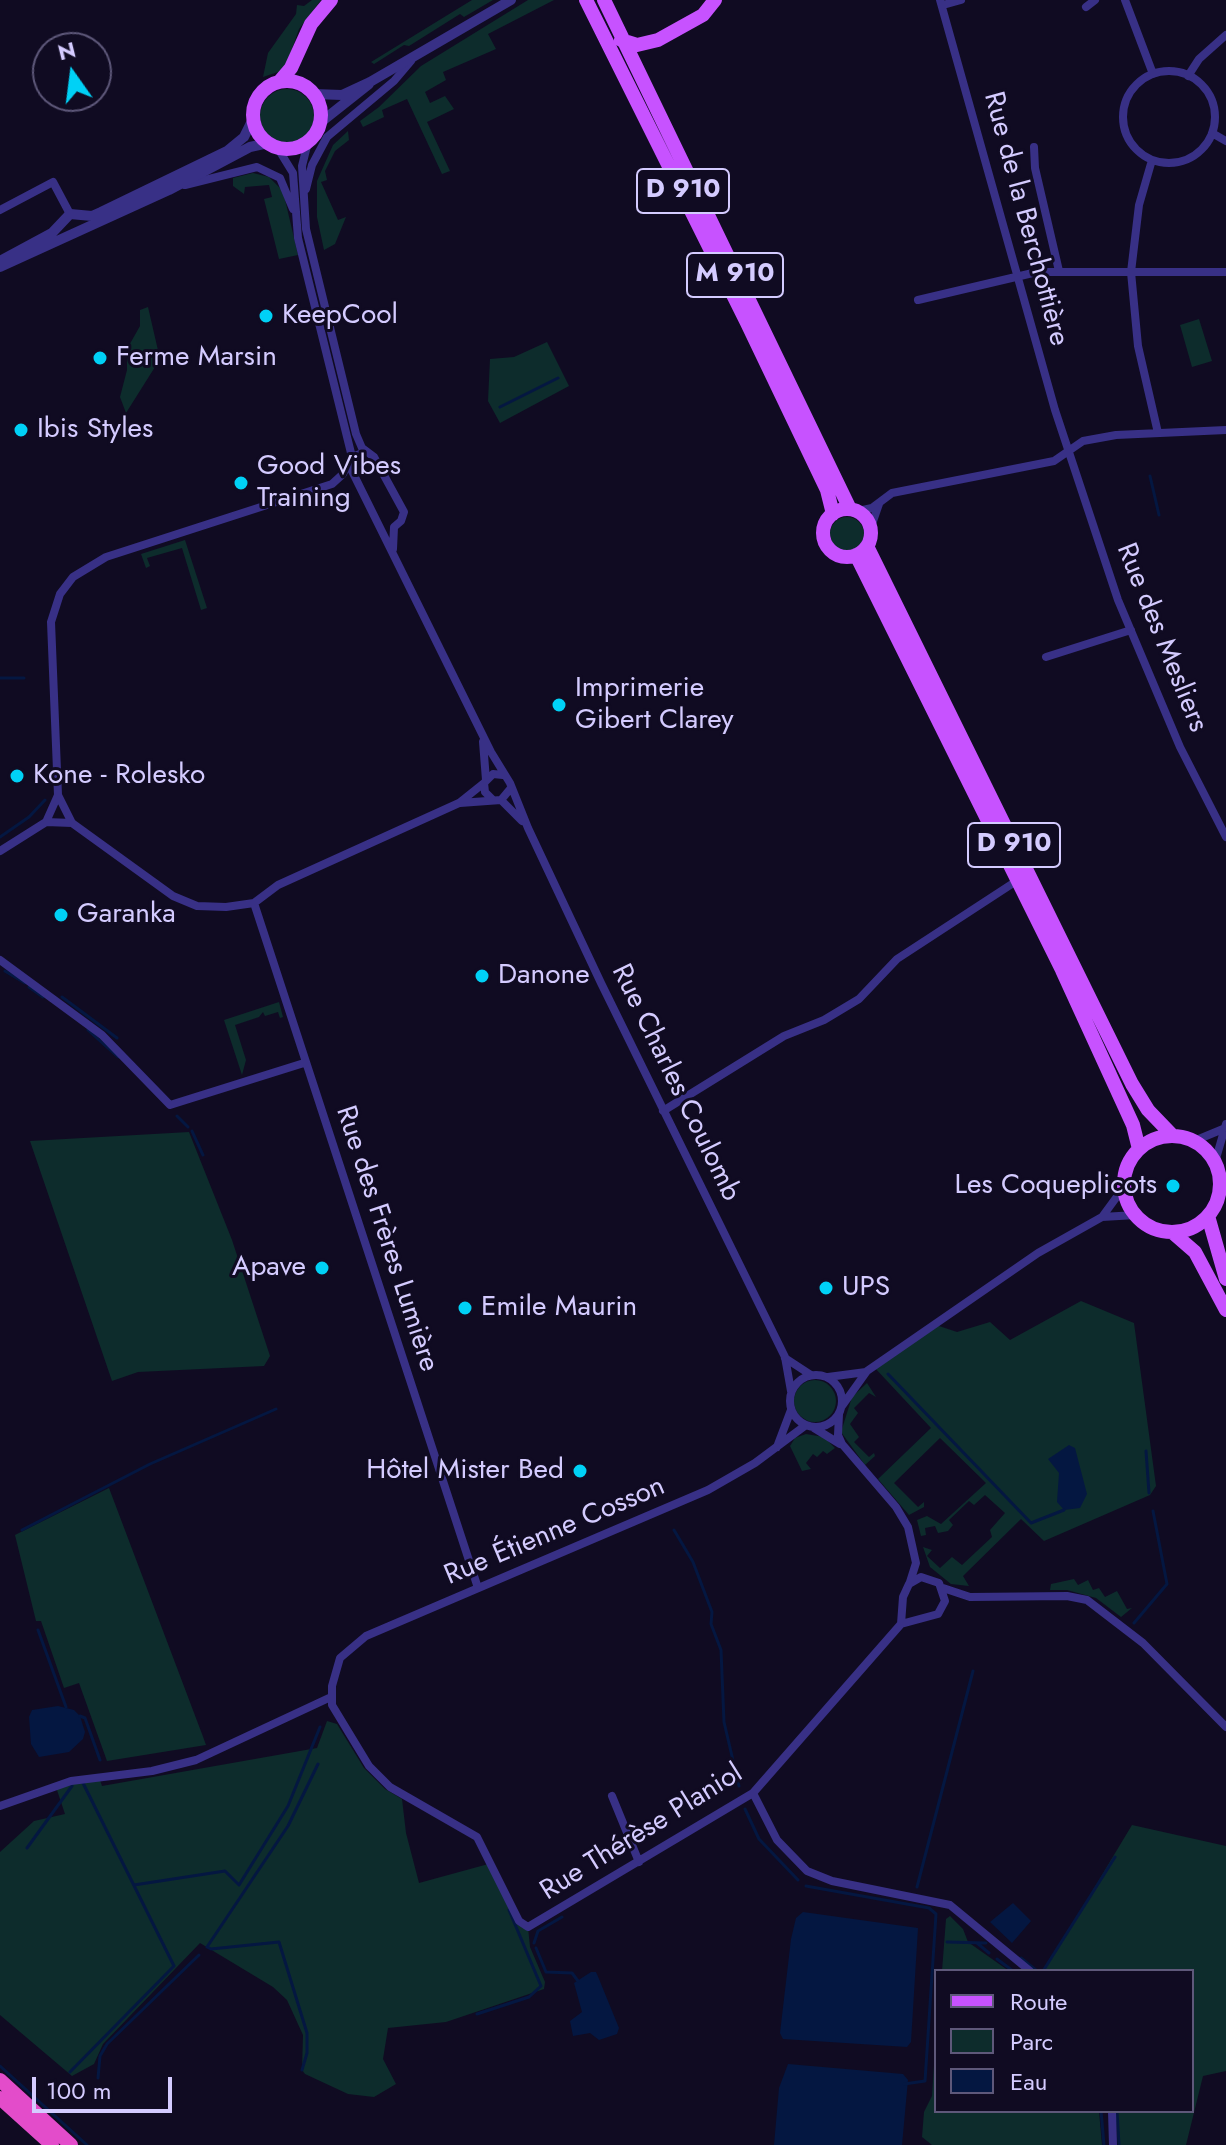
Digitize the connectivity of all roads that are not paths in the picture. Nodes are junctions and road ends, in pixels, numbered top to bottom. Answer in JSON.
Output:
{"nodes":[{"id":1,"x":331,"y":0,"type":"edge"},
{"id":2,"x":511,"y":0,"type":"edge"},
{"id":3,"x":586,"y":0,"type":"edge"},
{"id":4,"x":604,"y":0,"type":"edge"},
{"id":5,"x":715,"y":0,"type":"edge"},
{"id":6,"x":961,"y":0,"type":"edge"},
{"id":7,"x":1095,"y":0,"type":"edge"},
{"id":8,"x":1125,"y":0,"type":"edge"},
{"id":9,"x":941,"y":3,"type":"edge"},
{"id":10,"x":1086,"y":7,"type":"dead end"},
{"id":11,"x":1226,"y":35,"type":"edge"},
{"id":12,"x":621,"y":40,"type":"junction"},
{"id":13,"x":417,"y":53,"type":"junction"},
{"id":14,"x":298,"y":54,"type":"junction"},
{"id":15,"x":1153,"y":74,"type":"junction"},
{"id":16,"x":1188,"y":76,"type":"junction"},
{"id":17,"x":279,"y":82,"type":"junction"},
{"id":18,"x":370,"y":82,"type":"junction"},
{"id":19,"x":311,"y":90,"type":"junction"},
{"id":20,"x":253,"y":119,"type":"junction"},
{"id":21,"x":321,"y":122,"type":"junction"},
{"id":22,"x":1212,"y":133,"type":"junction"},
{"id":23,"x":1226,"y":141,"type":"edge"},
{"id":24,"x":308,"y":142,"type":"junction"},
{"id":25,"x":273,"y":145,"type":"junction"},
{"id":26,"x":1034,"y":147,"type":"dead end"},
{"id":27,"x":1152,"y":160,"type":"junction"},
{"id":28,"x":169,"y":190,"type":"junction"},
{"id":29,"x":303,"y":198,"type":"junction"},
{"id":30,"x":0,"y":210,"type":"edge"},
{"id":31,"x":293,"y":211,"type":"junction"},
{"id":32,"x":71,"y":216,"type":"junction"},
{"id":33,"x":78,"y":232,"type":"junction"},
{"id":34,"x":0,"y":261,"type":"edge"},
{"id":35,"x":0,"y":267,"type":"edge"},
{"id":36,"x":1059,"y":271,"type":"junction"},
{"id":37,"x":1131,"y":272,"type":"junction"},
{"id":38,"x":1226,"y":272,"type":"edge"},
{"id":39,"x":1019,"y":277,"type":"junction"},
{"id":40,"x":918,"y":300,"type":"dead end"},
{"id":41,"x":1226,"y":430,"type":"edge"},
{"id":42,"x":1158,"y":433,"type":"junction"},
{"id":43,"x":1070,"y":449,"type":"junction"},
{"id":44,"x":365,"y":452,"type":"junction"},
{"id":45,"x":351,"y":461,"type":"junction"},
{"id":46,"x":879,"y":503,"type":"junction"},
{"id":47,"x":854,"y":510,"type":"junction"},
{"id":48,"x":833,"y":514,"type":"junction"},
{"id":49,"x":378,"y":521,"type":"junction"},
{"id":50,"x":394,"y":527,"type":"junction"},
{"id":51,"x":871,"y":527,"type":"junction"},
{"id":52,"x":393,"y":550,"type":"junction"},
{"id":53,"x":862,"y":551,"type":"junction"},
{"id":54,"x":1131,"y":630,"type":"junction"},
{"id":55,"x":1046,"y":657,"type":"dead end"},
{"id":56,"x":482,"y":734,"type":"junction"},
{"id":57,"x":503,"y":775,"type":"junction"},
{"id":58,"x":485,"y":781,"type":"junction"},
{"id":59,"x":511,"y":788,"type":"junction"},
{"id":60,"x":58,"y":795,"type":"junction"},
{"id":61,"x":499,"y":800,"type":"junction"},
{"id":62,"x":459,"y":803,"type":"junction"},
{"id":63,"x":46,"y":822,"type":"junction"},
{"id":64,"x":72,"y":823,"type":"junction"},
{"id":65,"x":528,"y":828,"type":"junction"},
{"id":66,"x":1226,"y":837,"type":"edge"},
{"id":67,"x":0,"y":851,"type":"edge"},
{"id":68,"x":1018,"y":880,"type":"junction"},
{"id":69,"x":254,"y":903,"type":"junction"},
{"id":70,"x":0,"y":960,"type":"edge"},
{"id":71,"x":304,"y":1063,"type":"junction"},
{"id":72,"x":663,"y":1111,"type":"junction"},
{"id":73,"x":1224,"y":1127,"type":"edge"},
{"id":74,"x":1173,"y":1136,"type":"junction"},
{"id":75,"x":1194,"y":1141,"type":"junction"},
{"id":76,"x":1139,"y":1149,"type":"junction"},
{"id":77,"x":1215,"y":1162,"type":"junction"},
{"id":78,"x":1124,"y":1187,"type":"junction"},
{"id":79,"x":1136,"y":1215,"type":"junction"},
{"id":80,"x":1208,"y":1216,"type":"junction"},
{"id":81,"x":1102,"y":1217,"type":"junction"},
{"id":82,"x":1172,"y":1232,"type":"junction"},
{"id":83,"x":1226,"y":1279,"type":"edge"},
{"id":84,"x":1226,"y":1310,"type":"edge"},
{"id":85,"x":785,"y":1357,"type":"junction"},
{"id":86,"x":867,"y":1371,"type":"junction"},
{"id":87,"x":811,"y":1375,"type":"junction"},
{"id":88,"x":828,"y":1377,"type":"junction"},
{"id":89,"x":791,"y":1391,"type":"junction"},
{"id":90,"x":791,"y":1410,"type":"junction"},
{"id":91,"x":840,"y":1410,"type":"junction"},
{"id":92,"x":809,"y":1426,"type":"junction"},
{"id":93,"x":777,"y":1447,"type":"junction"},
{"id":94,"x":846,"y":1450,"type":"junction"},
{"id":95,"x":915,"y":1553,"type":"junction"},
{"id":96,"x":933,"y":1579,"type":"junction"},
{"id":97,"x":910,"y":1582,"type":"junction"},
{"id":98,"x":478,"y":1588,"type":"junction"},
{"id":99,"x":943,"y":1588,"type":"junction"},
{"id":100,"x":970,"y":1597,"type":"junction"},
{"id":101,"x":904,"y":1604,"type":"junction"},
{"id":102,"x":942,"y":1608,"type":"junction"},
{"id":103,"x":918,"y":1618,"type":"junction"},
{"id":104,"x":901,"y":1624,"type":"junction"},
{"id":105,"x":331,"y":1697,"type":"junction"},
{"id":106,"x":1226,"y":1727,"type":"edge"},
{"id":107,"x":753,"y":1793,"type":"junction"},
{"id":108,"x":612,"y":1796,"type":"dead end"},
{"id":109,"x":0,"y":1806,"type":"edge"},
{"id":110,"x":639,"y":1862,"type":"junction"},
{"id":111,"x":1028,"y":1969,"type":"edge"},
{"id":112,"x":0,"y":2080,"type":"edge"},
{"id":113,"x":0,"y":2098,"type":"edge"},
{"id":114,"x":1112,"y":2113,"type":"edge"},
{"id":115,"x":52,"y":2145,"type":"edge"},
{"id":116,"x":71,"y":2145,"type":"edge"},
{"id":117,"x":1113,"y":2145,"type":"edge"}],
"edges":[{"from":1,"to":14,"type":"main road"},
{"from":2,"to":13,"type":"street"},
{"from":3,"to":48,"type":"main road","number":"D 910"},
{"from":4,"to":12,"type":"main road"},
{"from":5,"to":12,"type":"main road"},
{"from":6,"to":9,"type":"street"},
{"from":7,"to":10,"type":"street"},
{"from":8,"to":15,"type":"street"},
{"from":9,"to":39,"type":"street","name":"Rue de la Berchottière"},
{"from":11,"to":16,"type":"street"},
{"from":12,"to":47,"type":"main road","number":"M 910"},
{"from":13,"to":18,"type":"street"},
{"from":13,"to":29,"type":"street"},
{"from":14,"to":17,"type":"main road"},
{"from":14,"to":19,"type":"main road"},
{"from":15,"to":16,"type":"street"},
{"from":15,"to":27,"type":"street"},
{"from":16,"to":22,"type":"street"},
{"from":17,"to":19,"type":"main road"},
{"from":17,"to":20,"type":"main road"},
{"from":18,"to":19,"type":"street"},
{"from":18,"to":21,"type":"street"},
{"from":19,"to":21,"type":"main road"},
{"from":20,"to":25,"type":"main road"},
{"from":20,"to":32,"type":"street"},
{"from":21,"to":24,"type":"main road"},
{"from":22,"to":23,"type":"street"},
{"from":22,"to":27,"type":"street"},
{"from":24,"to":25,"type":"main road"},
{"from":24,"to":29,"type":"street","name":"Rue Charles Coulomb"},
{"from":25,"to":28,"type":"street"},
{"from":25,"to":31,"type":"street","name":"Rue Charles Coulomb"},
{"from":26,"to":36,"type":"street"},
{"from":27,"to":37,"type":"street"},
{"from":28,"to":31,"type":"street"},
{"from":28,"to":33,"type":"street"},
{"from":29,"to":44,"type":"street","name":"Rue Charles Coulomb"},
{"from":30,"to":32,"type":"street"},
{"from":31,"to":45,"type":"street","name":"Rue Charles Coulomb"},
{"from":32,"to":33,"type":"street"},
{"from":32,"to":33,"type":"street"},
{"from":32,"to":34,"type":"street"},
{"from":33,"to":35,"type":"street"},
{"from":36,"to":37,"type":"street"},
{"from":36,"to":39,"type":"street"},
{"from":37,"to":38,"type":"street"},
{"from":37,"to":42,"type":"street"},
{"from":39,"to":40,"type":"street"},
{"from":39,"to":43,"type":"street","name":"Rue de la Berchottière"},
{"from":41,"to":42,"type":"street"},
{"from":42,"to":43,"type":"street"},
{"from":43,"to":46,"type":"street"},
{"from":43,"to":54,"type":"street","name":"Rue des Mesliers"},
{"from":44,"to":45,"type":"street"},
{"from":44,"to":50,"type":"street","name":"Rue Charles Coulomb"},
{"from":45,"to":49,"type":"street","name":"Rue Charles Coulomb"},
{"from":45,"to":60,"type":"street"},
{"from":46,"to":47,"type":"street"},
{"from":46,"to":51,"type":"street"},
{"from":47,"to":48,"type":"main road"},
{"from":47,"to":51,"type":"main road"},
{"from":48,"to":53,"type":"main road"},
{"from":49,"to":50,"type":"street"},
{"from":49,"to":52,"type":"street","name":"Rue Charles Coulomb"},
{"from":50,"to":52,"type":"street","name":"Rue Charles Coulomb"},
{"from":51,"to":53,"type":"main road"},
{"from":52,"to":56,"type":"street","name":"Rue Charles Coulomb"},
{"from":53,"to":68,"type":"main road","number":"D 910"},
{"from":53,"to":74,"type":"main road","number":"D 910"},
{"from":54,"to":55,"type":"street"},
{"from":54,"to":66,"type":"street","name":"Rue des Mesliers"},
{"from":56,"to":57,"type":"street","name":"Rue Charles Coulomb"},
{"from":56,"to":58,"type":"street","name":"Rue Charles Coulomb"},
{"from":57,"to":58,"type":"street"},
{"from":57,"to":59,"type":"street","name":"Rue Charles Coulomb"},
{"from":58,"to":61,"type":"street","name":"Rue Charles Coulomb"},
{"from":58,"to":62,"type":"street"},
{"from":59,"to":61,"type":"street"},
{"from":59,"to":65,"type":"street","name":"Rue Charles Coulomb"},
{"from":60,"to":63,"type":"street"},
{"from":60,"to":64,"type":"street"},
{"from":61,"to":62,"type":"street"},
{"from":61,"to":65,"type":"street","name":"Rue Charles Coulomb"},
{"from":62,"to":69,"type":"street"},
{"from":63,"to":64,"type":"street"},
{"from":63,"to":67,"type":"street"},
{"from":64,"to":69,"type":"street"},
{"from":65,"to":72,"type":"street","name":"Rue Charles Coulomb"},
{"from":68,"to":72,"type":"street"},
{"from":68,"to":76,"type":"main road","number":"D 910"},
{"from":69,"to":71,"type":"street","name":"Rue des Frères Lumière"},
{"from":70,"to":71,"type":"street"},
{"from":71,"to":98,"type":"street","name":"Rue des Frères Lumière"},
{"from":72,"to":85,"type":"street","name":"Rue Charles Coulomb"},
{"from":73,"to":75,"type":"street"},
{"from":73,"to":77,"type":"street"},
{"from":74,"to":75,"type":"main road"},
{"from":74,"to":76,"type":"main road"},
{"from":75,"to":77,"type":"main road"},
{"from":76,"to":78,"type":"main road"},
{"from":77,"to":80,"type":"main road"},
{"from":78,"to":79,"type":"main road"},
{"from":78,"to":81,"type":"street"},
{"from":79,"to":81,"type":"street"},
{"from":79,"to":82,"type":"main road"},
{"from":80,"to":82,"type":"main road"},
{"from":80,"to":83,"type":"main road"},
{"from":81,"to":86,"type":"street"},
{"from":82,"to":84,"type":"main road"},
{"from":85,"to":87,"type":"street","name":"Rue Charles Coulomb"},
{"from":85,"to":89,"type":"street","name":"Rue Charles Coulomb"},
{"from":86,"to":88,"type":"street"},
{"from":86,"to":91,"type":"street"},
{"from":87,"to":88,"type":"street"},
{"from":87,"to":89,"type":"street"},
{"from":88,"to":91,"type":"street"},
{"from":89,"to":90,"type":"street"},
{"from":90,"to":92,"type":"street"},
{"from":90,"to":93,"type":"street"},
{"from":91,"to":92,"type":"street"},
{"from":91,"to":94,"type":"street"},
{"from":92,"to":93,"type":"street","name":"Rue Étienne Cosson"},
{"from":92,"to":94,"type":"street"},
{"from":93,"to":98,"type":"street","name":"Rue Étienne Cosson"},
{"from":94,"to":95,"type":"street"},
{"from":95,"to":96,"type":"street"},
{"from":95,"to":97,"type":"street"},
{"from":96,"to":97,"type":"street"},
{"from":96,"to":99,"type":"street"},
{"from":97,"to":101,"type":"street"},
{"from":98,"to":105,"type":"street","name":"Rue Étienne Cosson"},
{"from":99,"to":100,"type":"street"},
{"from":99,"to":102,"type":"street"},
{"from":100,"to":102,"type":"street"},
{"from":100,"to":106,"type":"street"},
{"from":101,"to":103,"type":"street"},
{"from":101,"to":104,"type":"street"},
{"from":102,"to":103,"type":"street"},
{"from":103,"to":104,"type":"street"},
{"from":104,"to":107,"type":"street","name":"Rue Thérèse Planiol"},
{"from":105,"to":109,"type":"street"},
{"from":105,"to":110,"type":"street","name":"Rue Thérèse Planiol"},
{"from":107,"to":110,"type":"street","name":"Rue Thérèse Planiol"},
{"from":107,"to":111,"type":"street"},
{"from":108,"to":110,"type":"street"},
{"from":112,"to":116,"type":"highway"},
{"from":113,"to":115,"type":"highway"},
{"from":114,"to":117,"type":"street"}]}
